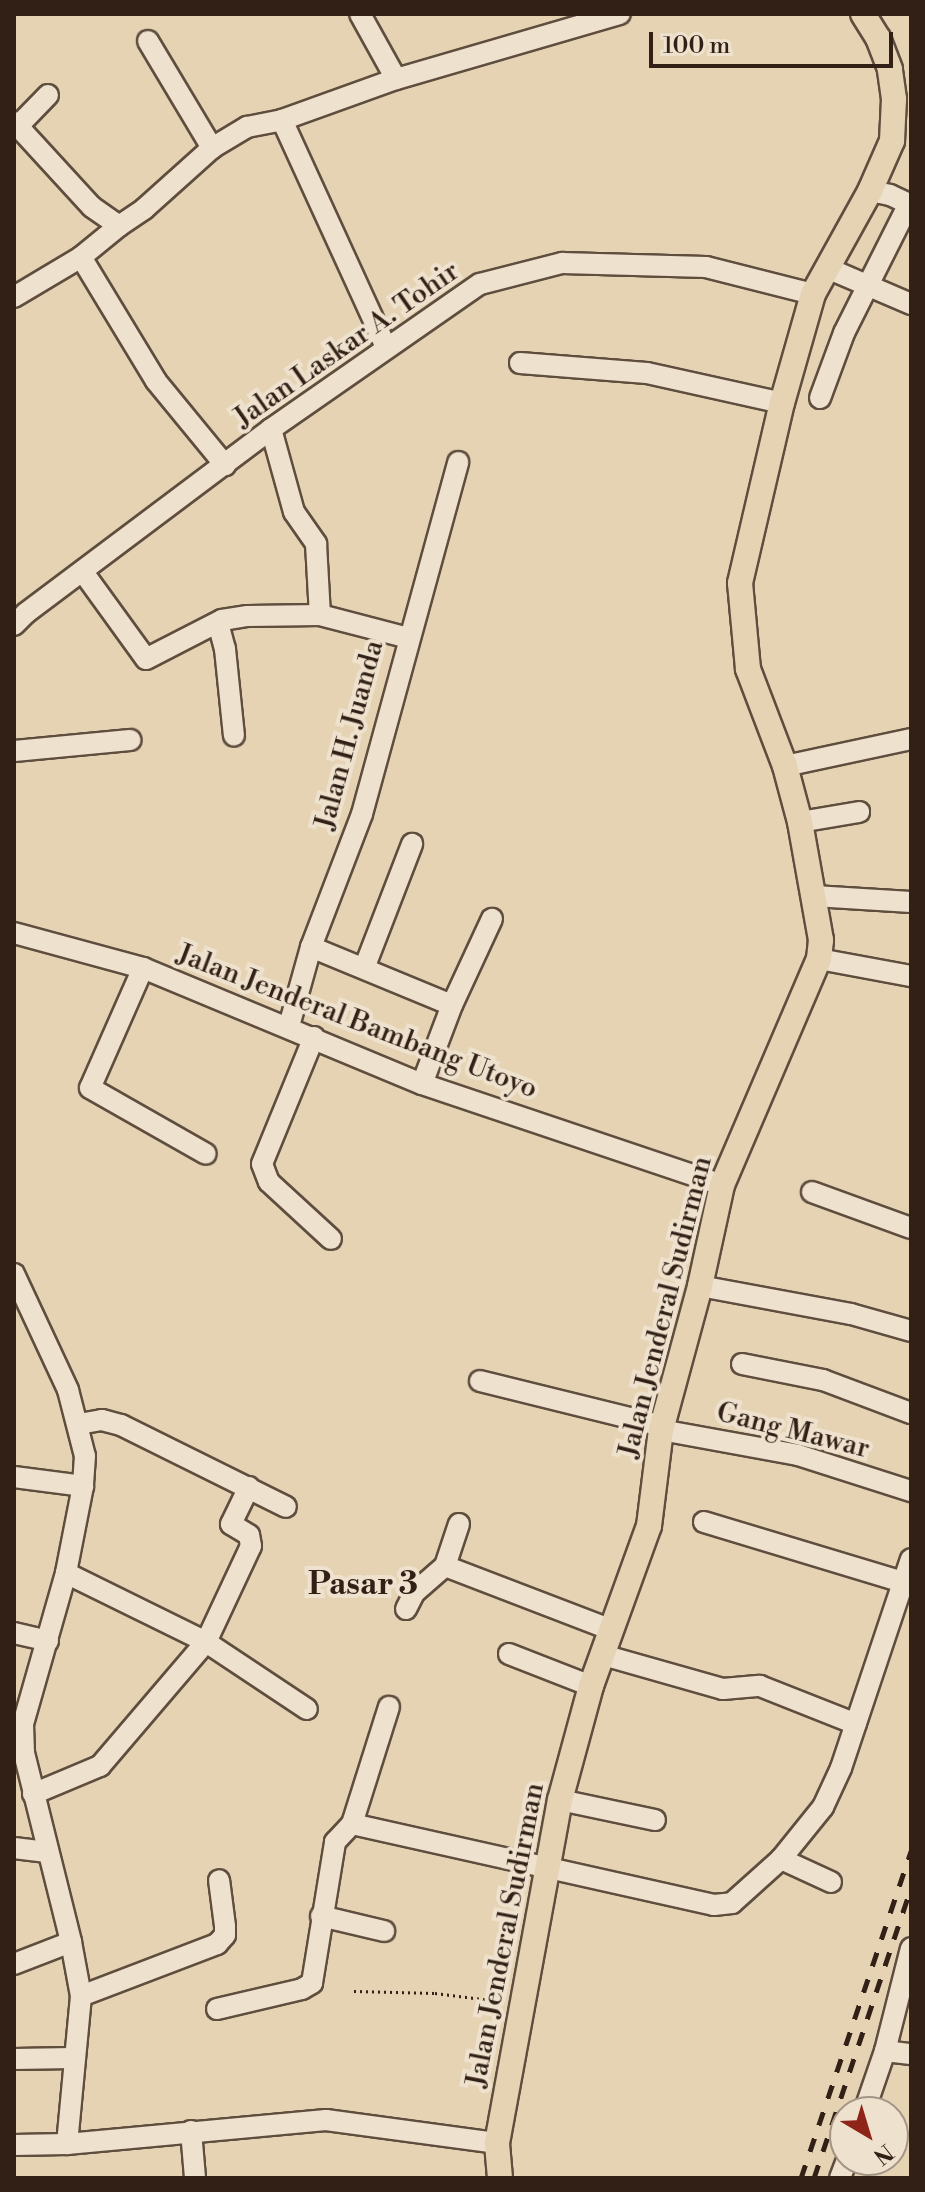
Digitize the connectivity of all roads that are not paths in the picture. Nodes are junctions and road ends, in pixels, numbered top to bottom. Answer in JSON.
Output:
{"nodes":[{"id":1,"x":360,"y":14,"type":"edge"},
{"id":2,"x":620,"y":14,"type":"edge"},
{"id":3,"x":863,"y":14,"type":"edge"},
{"id":4,"x":558,"y":23,"type":"edge"},
{"id":5,"x":148,"y":41,"type":"dead end"},
{"id":6,"x":396,"y":79,"type":"junction"},
{"id":7,"x":48,"y":95,"type":"dead end"},
{"id":8,"x":902,"y":100,"type":"edge"},
{"id":9,"x":282,"y":120,"type":"junction"},
{"id":10,"x":16,"y":124,"type":"edge"},
{"id":11,"x":212,"y":148,"type":"junction"},
{"id":12,"x":870,"y":191,"type":"junction"},
{"id":13,"x":910,"y":204,"type":"edge"},
{"id":14,"x":119,"y":226,"type":"junction"},
{"id":15,"x":81,"y":257,"type":"junction"},
{"id":16,"x":827,"y":268,"type":"junction"},
{"id":17,"x":867,"y":286,"type":"junction"},
{"id":18,"x":813,"y":294,"type":"junction"},
{"id":19,"x":14,"y":297,"type":"edge"},
{"id":20,"x":911,"y":304,"type":"edge"},
{"id":21,"x":386,"y":347,"type":"junction"},
{"id":22,"x":520,"y":363,"type":"dead end"},
{"id":23,"x":820,"y":398,"type":"dead end"},
{"id":24,"x":782,"y":403,"type":"junction"},
{"id":25,"x":271,"y":429,"type":"junction"},
{"id":26,"x":458,"y":462,"type":"dead end"},
{"id":27,"x":225,"y":465,"type":"junction"},
{"id":28,"x":83,"y":572,"type":"junction"},
{"id":29,"x":320,"y":615,"type":"junction"},
{"id":30,"x":218,"y":623,"type":"junction"},
{"id":31,"x":14,"y":625,"type":"edge"},
{"id":32,"x":408,"y":638,"type":"junction"},
{"id":33,"x":234,"y":736,"type":"dead end"},
{"id":34,"x":911,"y":739,"type":"edge"},
{"id":35,"x":130,"y":740,"type":"dead end"},
{"id":36,"x":14,"y":751,"type":"edge"},
{"id":37,"x":785,"y":766,"type":"junction"},
{"id":38,"x":859,"y":812,"type":"dead end"},
{"id":39,"x":800,"y":822,"type":"junction"},
{"id":40,"x":412,"y":844,"type":"dead end"},
{"id":41,"x":814,"y":896,"type":"junction"},
{"id":42,"x":911,"y":902,"type":"edge"},
{"id":43,"x":492,"y":919,"type":"dead end"},
{"id":44,"x":14,"y":933,"type":"edge"},
{"id":45,"x":311,"y":947,"type":"junction"},
{"id":46,"x":819,"y":959,"type":"junction"},
{"id":47,"x":365,"y":966,"type":"junction"},
{"id":48,"x":143,"y":968,"type":"junction"},
{"id":49,"x":911,"y":976,"type":"edge"},
{"id":50,"x":452,"y":1005,"type":"junction"},
{"id":51,"x":289,"y":1026,"type":"junction"},
{"id":52,"x":314,"y":1037,"type":"junction"},
{"id":53,"x":422,"y":1084,"type":"junction"},
{"id":54,"x":206,"y":1154,"type":"dead end"},
{"id":55,"x":722,"y":1185,"type":"junction"},
{"id":56,"x":812,"y":1192,"type":"dead end"},
{"id":57,"x":911,"y":1228,"type":"edge"},
{"id":58,"x":331,"y":1239,"type":"dead end"},
{"id":59,"x":14,"y":1274,"type":"edge"},
{"id":60,"x":700,"y":1286,"type":"junction"},
{"id":61,"x":911,"y":1331,"type":"edge"},
{"id":62,"x":742,"y":1364,"type":"dead end"},
{"id":63,"x":480,"y":1381,"type":"dead end"},
{"id":64,"x":911,"y":1413,"type":"edge"},
{"id":65,"x":79,"y":1424,"type":"junction"},
{"id":66,"x":662,"y":1428,"type":"junction"},
{"id":67,"x":14,"y":1477,"type":"edge"},
{"id":68,"x":83,"y":1486,"type":"junction"},
{"id":69,"x":249,"y":1487,"type":"junction"},
{"id":70,"x":911,"y":1491,"type":"edge"},
{"id":71,"x":286,"y":1507,"type":"dead end"},
{"id":72,"x":704,"y":1522,"type":"dead end"},
{"id":73,"x":459,"y":1524,"type":"dead end"},
{"id":74,"x":911,"y":1559,"type":"edge"},
{"id":75,"x":445,"y":1566,"type":"junction"},
{"id":76,"x":66,"y":1573,"type":"junction"},
{"id":77,"x":903,"y":1582,"type":"junction"},
{"id":78,"x":406,"y":1609,"type":"dead end"},
{"id":79,"x":612,"y":1630,"type":"junction"},
{"id":80,"x":14,"y":1633,"type":"edge"},
{"id":81,"x":48,"y":1641,"type":"junction"},
{"id":82,"x":206,"y":1642,"type":"junction"},
{"id":83,"x":509,"y":1654,"type":"dead end"},
{"id":84,"x":603,"y":1655,"type":"junction"},
{"id":85,"x":591,"y":1686,"type":"junction"},
{"id":86,"x":389,"y":1707,"type":"dead end"},
{"id":87,"x":307,"y":1709,"type":"dead end"},
{"id":88,"x":856,"y":1724,"type":"junction"},
{"id":89,"x":19,"y":1752,"type":"edge"},
{"id":90,"x":33,"y":1794,"type":"junction"},
{"id":91,"x":560,"y":1800,"type":"junction"},
{"id":92,"x":655,"y":1820,"type":"dead end"},
{"id":93,"x":352,"y":1824,"type":"junction"},
{"id":94,"x":14,"y":1848,"type":"edge"},
{"id":95,"x":47,"y":1852,"type":"junction"},
{"id":96,"x":781,"y":1859,"type":"junction"},
{"id":97,"x":545,"y":1867,"type":"junction"},
{"id":98,"x":219,"y":1880,"type":"dead end"},
{"id":99,"x":831,"y":1882,"type":"dead end"},
{"id":100,"x":321,"y":1916,"type":"junction"},
{"id":101,"x":384,"y":1931,"type":"dead end"},
{"id":102,"x":71,"y":1942,"type":"junction"},
{"id":103,"x":910,"y":1953,"type":"edge"},
{"id":104,"x":14,"y":1964,"type":"edge"},
{"id":105,"x":81,"y":1996,"type":"junction"},
{"id":106,"x":217,"y":2009,"type":"dead end"},
{"id":107,"x":885,"y":2051,"type":"junction"},
{"id":108,"x":911,"y":2054,"type":"edge"},
{"id":109,"x":73,"y":2058,"type":"junction"},
{"id":110,"x":14,"y":2059,"type":"edge"},
{"id":111,"x":870,"y":2096,"type":"edge"},
{"id":112,"x":191,"y":2131,"type":"junction"},
{"id":113,"x":497,"y":2143,"type":"junction"},
{"id":114,"x":67,"y":2144,"type":"junction"},
{"id":115,"x":14,"y":2145,"type":"edge"},
{"id":116,"x":195,"y":2178,"type":"edge"},
{"id":117,"x":500,"y":2178,"type":"edge"}],
"edges":[{"from":1,"to":6,"type":"street"},
{"from":2,"to":4,"type":"street"},
{"from":3,"to":8,"type":"main road","name":"Jalan Jenderal Sudirman"},
{"from":4,"to":6,"type":"street"},
{"from":5,"to":11,"type":"street"},
{"from":6,"to":9,"type":"street"},
{"from":7,"to":10,"type":"street"},
{"from":8,"to":12,"type":"main road","name":"Jalan Jenderal Sudirman"},
{"from":9,"to":11,"type":"street"},
{"from":9,"to":21,"type":"street"},
{"from":10,"to":14,"type":"street"},
{"from":11,"to":14,"type":"street"},
{"from":12,"to":13,"type":"street"},
{"from":12,"to":16,"type":"main road","name":"Jalan Jenderal Sudirman"},
{"from":13,"to":17,"type":"street"},
{"from":14,"to":15,"type":"street"},
{"from":15,"to":19,"type":"street"},
{"from":15,"to":27,"type":"street"},
{"from":16,"to":17,"type":"street"},
{"from":16,"to":18,"type":"main road","name":"Jalan Jenderal Sudirman"},
{"from":17,"to":20,"type":"street"},
{"from":17,"to":23,"type":"street"},
{"from":18,"to":21,"type":"street","name":"Jalan Laskar A. Tohir"},
{"from":18,"to":24,"type":"main road","name":"Jalan Jenderal Sudirman"},
{"from":21,"to":25,"type":"street","name":"Jalan Laskar A. Tohir"},
{"from":22,"to":24,"type":"street"},
{"from":24,"to":37,"type":"main road","name":"Jalan Jenderal Sudirman"},
{"from":25,"to":27,"type":"street","name":"Jalan Laskar A. Tohir"},
{"from":25,"to":29,"type":"street"},
{"from":26,"to":32,"type":"street"},
{"from":27,"to":28,"type":"street","name":"Jalan Laskar A. Tohir"},
{"from":28,"to":30,"type":"street","name":"Jalan H. Juanda"},
{"from":28,"to":31,"type":"street","name":"Jalan Laskar A. Tohir"},
{"from":29,"to":30,"type":"street","name":"Jalan H. Juanda"},
{"from":29,"to":32,"type":"street","name":"Jalan H. Juanda"},
{"from":30,"to":33,"type":"street"},
{"from":32,"to":45,"type":"street","name":"Jalan H. Juanda"},
{"from":34,"to":37,"type":"street"},
{"from":35,"to":36,"type":"street"},
{"from":37,"to":39,"type":"main road","name":"Jalan Jenderal Sudirman"},
{"from":38,"to":39,"type":"street"},
{"from":39,"to":41,"type":"main road","name":"Jalan Jenderal Sudirman"},
{"from":40,"to":47,"type":"street"},
{"from":41,"to":42,"type":"street"},
{"from":41,"to":46,"type":"main road","name":"Jalan Jenderal Sudirman"},
{"from":43,"to":50,"type":"street"},
{"from":44,"to":48,"type":"street","name":"Jalan Jenderal Bambang Utoyo"},
{"from":45,"to":47,"type":"street"},
{"from":45,"to":51,"type":"street","name":"Jalan H. Juanda"},
{"from":46,"to":49,"type":"street"},
{"from":46,"to":55,"type":"main road","name":"Jalan Jenderal Sudirman"},
{"from":47,"to":50,"type":"street"},
{"from":48,"to":51,"type":"street","name":"Jalan Jenderal Bambang Utoyo"},
{"from":48,"to":54,"type":"street"},
{"from":50,"to":53,"type":"street"},
{"from":51,"to":52,"type":"street","name":"Jalan Jenderal Bambang Utoyo"},
{"from":52,"to":53,"type":"street","name":"Jalan Jenderal Bambang Utoyo"},
{"from":52,"to":58,"type":"street"},
{"from":53,"to":55,"type":"street","name":"Jalan Jenderal Bambang Utoyo"},
{"from":55,"to":60,"type":"main road","name":"Jalan Jenderal Sudirman"},
{"from":56,"to":57,"type":"street"},
{"from":59,"to":65,"type":"street"},
{"from":60,"to":61,"type":"street"},
{"from":60,"to":66,"type":"main road","name":"Jalan Jenderal Sudirman"},
{"from":62,"to":64,"type":"street"},
{"from":63,"to":66,"type":"street","name":"Gang Mawar"},
{"from":65,"to":68,"type":"street"},
{"from":65,"to":69,"type":"street"},
{"from":66,"to":70,"type":"street","name":"Gang Mawar"},
{"from":66,"to":79,"type":"main road","name":"Jalan Jenderal Sudirman"},
{"from":67,"to":68,"type":"street"},
{"from":68,"to":76,"type":"street"},
{"from":69,"to":71,"type":"street"},
{"from":69,"to":82,"type":"street"},
{"from":72,"to":77,"type":"street"},
{"from":73,"to":75,"type":"street"},
{"from":74,"to":77,"type":"street"},
{"from":75,"to":78,"type":"street"},
{"from":75,"to":79,"type":"street"},
{"from":76,"to":81,"type":"street"},
{"from":76,"to":82,"type":"street"},
{"from":77,"to":88,"type":"street"},
{"from":79,"to":84,"type":"main road","name":"Jalan Jenderal Sudirman"},
{"from":80,"to":81,"type":"street"},
{"from":81,"to":89,"type":"street"},
{"from":82,"to":87,"type":"street"},
{"from":82,"to":90,"type":"street"},
{"from":83,"to":85,"type":"street"},
{"from":84,"to":85,"type":"main road","name":"Jalan Jenderal Sudirman"},
{"from":84,"to":88,"type":"street"},
{"from":85,"to":91,"type":"main road","name":"Jalan Jenderal Sudirman"},
{"from":86,"to":93,"type":"street"},
{"from":88,"to":96,"type":"street"},
{"from":89,"to":90,"type":"street"},
{"from":90,"to":95,"type":"street"},
{"from":91,"to":92,"type":"street"},
{"from":91,"to":97,"type":"main road","name":"Jalan Jenderal Sudirman"},
{"from":93,"to":97,"type":"street"},
{"from":93,"to":100,"type":"street"},
{"from":94,"to":95,"type":"street"},
{"from":95,"to":102,"type":"street"},
{"from":96,"to":97,"type":"street"},
{"from":96,"to":99,"type":"street"},
{"from":97,"to":113,"type":"main road","name":"Jalan Jenderal Sudirman"},
{"from":98,"to":105,"type":"street"},
{"from":100,"to":101,"type":"street"},
{"from":100,"to":106,"type":"street"},
{"from":102,"to":104,"type":"street"},
{"from":102,"to":105,"type":"street"},
{"from":103,"to":107,"type":"street"},
{"from":105,"to":109,"type":"street"},
{"from":107,"to":108,"type":"street"},
{"from":107,"to":111,"type":"street"},
{"from":109,"to":110,"type":"street"},
{"from":109,"to":114,"type":"street"},
{"from":112,"to":113,"type":"street"},
{"from":112,"to":114,"type":"street"},
{"from":112,"to":116,"type":"street"},
{"from":113,"to":117,"type":"main road","name":"Jalan Jenderal Sudirman"},
{"from":114,"to":115,"type":"street"}]}
